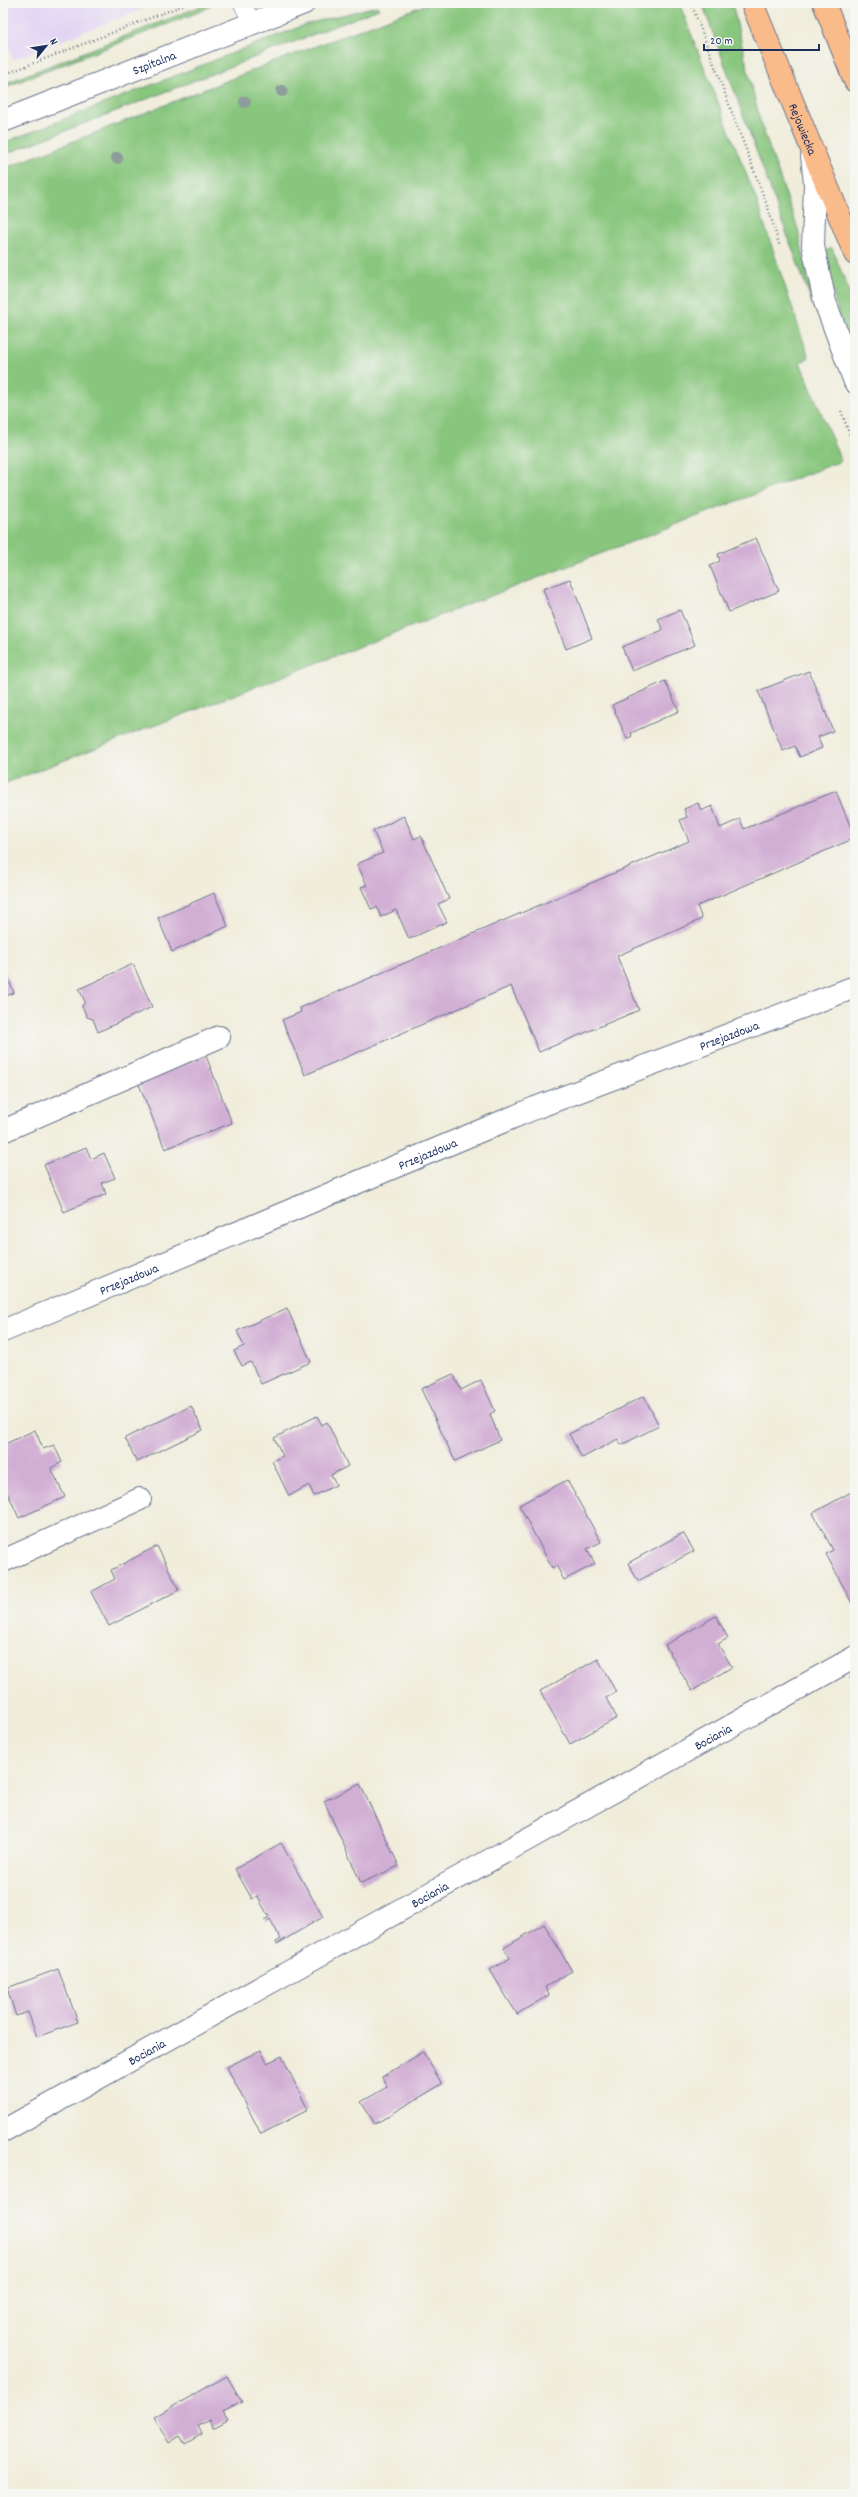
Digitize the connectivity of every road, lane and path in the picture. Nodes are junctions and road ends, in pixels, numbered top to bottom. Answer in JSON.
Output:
{"nodes":[{"id":1,"x":189,"y":3,"type":"edge"},
{"id":2,"x":242,"y":3,"type":"edge"},
{"id":3,"x":304,"y":3,"type":"edge"},
{"id":4,"x":691,"y":3,"type":"edge"},
{"id":5,"x":752,"y":3,"type":"edge"},
{"id":6,"x":824,"y":3,"type":"edge"},
{"id":7,"x":253,"y":24,"type":"junction"},
{"id":8,"x":3,"y":75,"type":"edge"},
{"id":9,"x":855,"y":81,"type":"edge"},
{"id":10,"x":3,"y":121,"type":"edge"},
{"id":11,"x":811,"y":147,"type":"junction"},
{"id":12,"x":782,"y":254,"type":"dead end"},
{"id":13,"x":855,"y":254,"type":"edge"},
{"id":14,"x":855,"y":382,"type":"edge"},
{"id":15,"x":838,"y":405,"type":"dead end"},
{"id":16,"x":855,"y":449,"type":"edge"},
{"id":17,"x":855,"y":986,"type":"edge"},
{"id":18,"x":219,"y":1037,"type":"dead end"},
{"id":19,"x":3,"y":1131,"type":"edge"},
{"id":20,"x":3,"y":1331,"type":"edge"},
{"id":21,"x":140,"y":1499,"type":"dead end"},
{"id":22,"x":3,"y":1561,"type":"edge"},
{"id":23,"x":855,"y":1657,"type":"edge"},
{"id":24,"x":3,"y":2131,"type":"edge"}],
"edges":[{"from":1,"to":8,"type":"path"},
{"from":2,"to":7,"type":"lane"},
{"from":3,"to":7,"type":"street","name":"Szpitalna"},
{"from":4,"to":12,"type":"path"},
{"from":5,"to":11,"type":"highway","name":"Rejowiecka"},
{"from":6,"to":9,"type":"highway"},
{"from":7,"to":10,"type":"street","name":"Szpitalna"},
{"from":11,"to":13,"type":"highway","name":"Rejowiecka"},
{"from":11,"to":14,"type":"street"},
{"from":15,"to":16,"type":"path"},
{"from":17,"to":20,"type":"street","name":"Przejazdowa"},
{"from":18,"to":19,"type":"street"},
{"from":21,"to":22,"type":"street"},
{"from":23,"to":24,"type":"street","name":"Bociania"}]}
